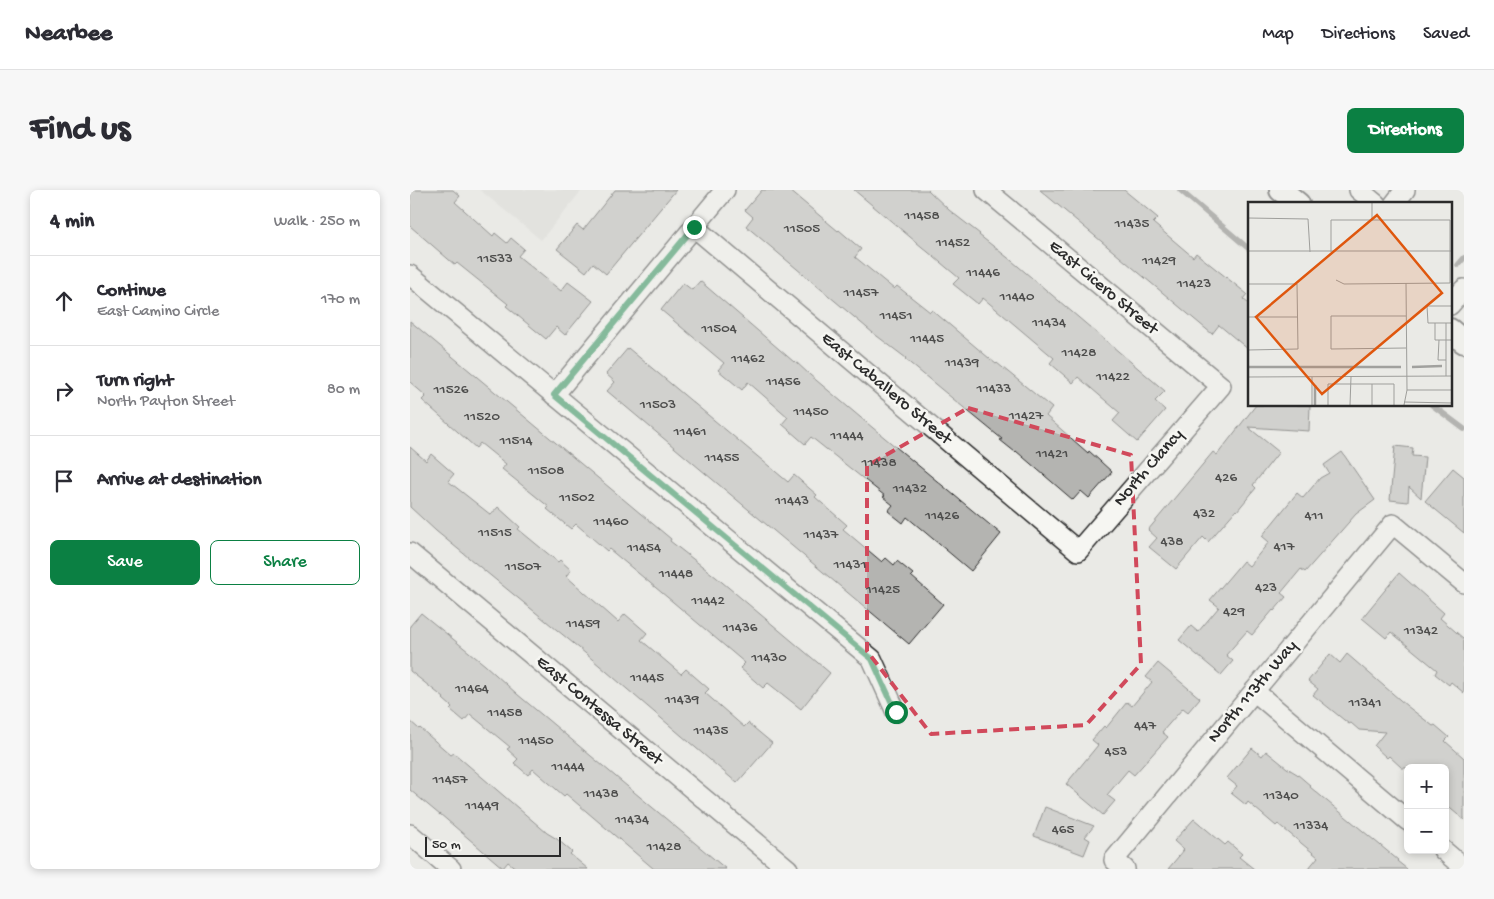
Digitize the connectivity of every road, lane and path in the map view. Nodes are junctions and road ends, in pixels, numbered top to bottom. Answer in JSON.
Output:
{"nodes":[{"id":1,"x":724,"y":190,"type":"edge"},
{"id":2,"x":986,"y":190,"type":"edge"},
{"id":3,"x":1281,"y":190,"type":"edge"},
{"id":4,"x":1359,"y":190,"type":"edge"},
{"id":5,"x":1405,"y":190,"type":"edge"},
{"id":6,"x":1296,"y":202,"type":"edge"},
{"id":7,"x":1374,"y":202,"type":"edge"},
{"id":8,"x":1396,"y":202,"type":"edge"},
{"id":9,"x":694,"y":227,"type":"junction"},
{"id":10,"x":410,"y":275,"type":"edge"},
{"id":11,"x":1464,"y":289,"type":"edge"},
{"id":12,"x":1452,"y":303,"type":"edge"},
{"id":13,"x":1452,"y":332,"type":"edge"},
{"id":14,"x":1464,"y":342,"type":"edge"},
{"id":15,"x":1220,"y":386,"type":"joint"},
{"id":16,"x":554,"y":395,"type":"junction"},
{"id":17,"x":1078,"y":550,"type":"joint"},
{"id":18,"x":410,"y":554,"type":"edge"},
{"id":19,"x":1464,"y":583,"type":"edge"},
{"id":20,"x":1254,"y":691,"type":"junction"},
{"id":21,"x":896,"y":712,"type":"dead end"},
{"id":22,"x":1404,"y":818,"type":"edge"},
{"id":23,"x":410,"y":834,"type":"edge"},
{"id":24,"x":1447,"y":854,"type":"edge"},
{"id":25,"x":1119,"y":864,"type":"edge"},
{"id":26,"x":1464,"y":868,"type":"edge"},
{"id":27,"x":451,"y":869,"type":"edge"},
{"id":28,"x":788,"y":869,"type":"edge"}],
"edges":[{"from":1,"to":9,"type":"street"},
{"from":2,"to":15,"type":"street","name":"East Cicero Street"},
{"from":3,"to":6,"type":"main road"},
{"from":4,"to":7,"type":"street"},
{"from":5,"to":8,"type":"street"},
{"from":9,"to":16,"type":"street"},
{"from":9,"to":17,"type":"street","name":"East Caballero Street"},
{"from":10,"to":16,"type":"street"},
{"from":11,"to":12,"type":"street"},
{"from":13,"to":14,"type":"main road"},
{"from":15,"to":17,"type":"street","name":"North Clancy"},
{"from":16,"to":21,"type":"street"},
{"from":18,"to":28,"type":"street","name":"East Contessa Street"},
{"from":19,"to":20,"type":"street","name":"North 113th Way"},
{"from":20,"to":22,"type":"street"},
{"from":20,"to":25,"type":"street","name":"North 113th Way"},
{"from":23,"to":27,"type":"street"},
{"from":24,"to":26,"type":"street"}]}
